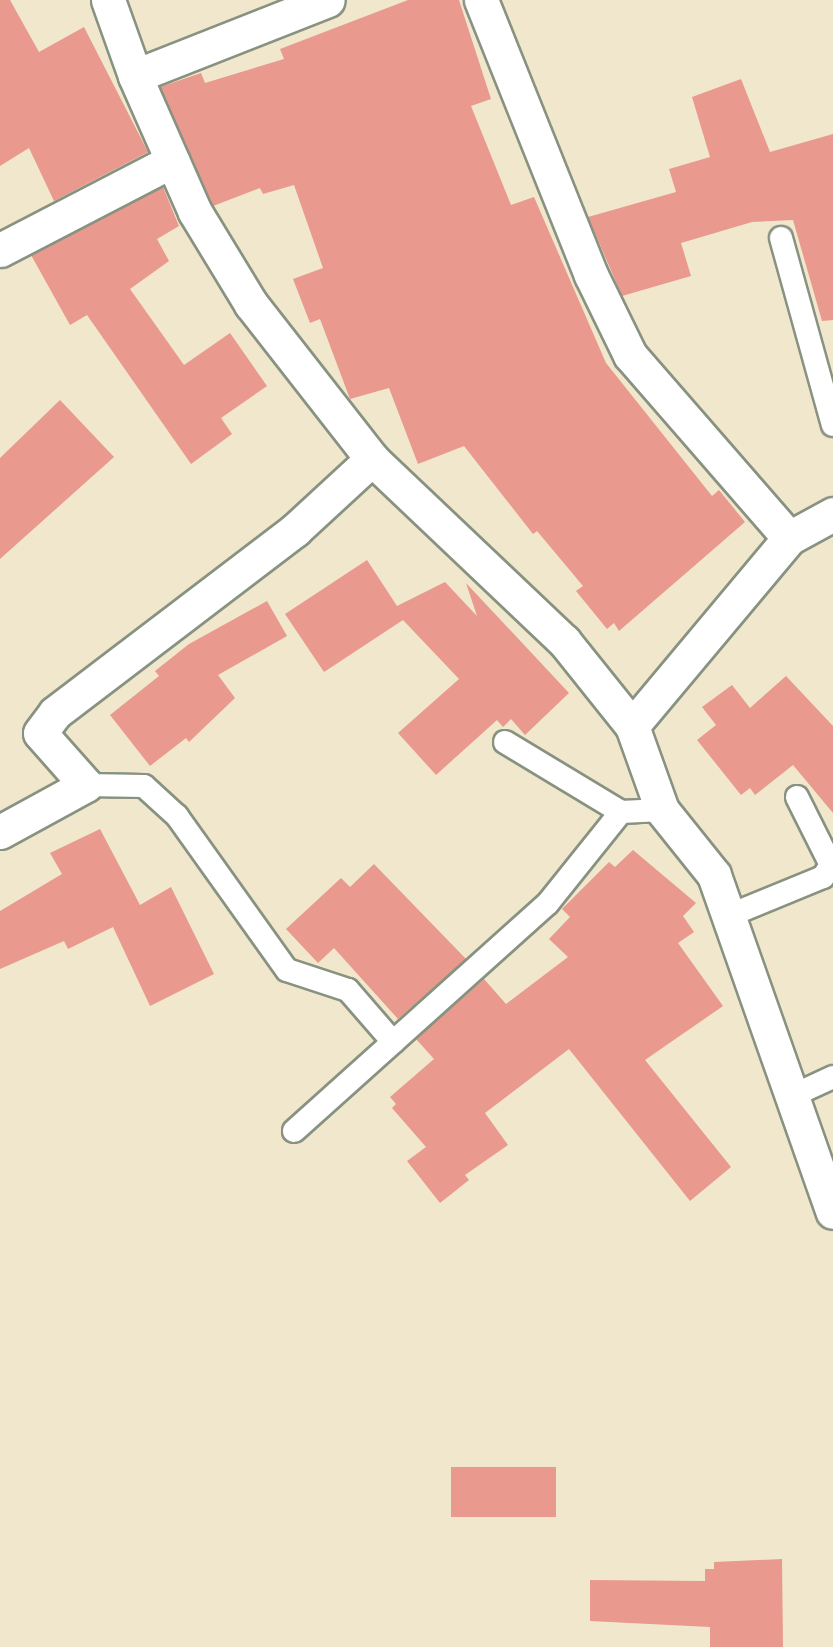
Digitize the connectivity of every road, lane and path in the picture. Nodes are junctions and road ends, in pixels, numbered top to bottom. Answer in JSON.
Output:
{"nodes":[{"id":1,"x":108,"y":0,"type":"edge"},
{"id":2,"x":328,"y":0,"type":"edge"},
{"id":3,"x":481,"y":0,"type":"edge"},
{"id":4,"x":135,"y":76,"type":"junction"},
{"id":5,"x":172,"y":161,"type":"junction"},
{"id":6,"x":781,"y":238,"type":"dead end"},
{"id":7,"x":0,"y":250,"type":"edge"},
{"id":8,"x":833,"y":425,"type":"edge"},
{"id":9,"x":372,"y":459,"type":"junction"},
{"id":10,"x":833,"y":514,"type":"edge"},
{"id":11,"x":789,"y":538,"type":"junction"},
{"id":12,"x":632,"y":726,"type":"junction"},
{"id":13,"x":504,"y":742,"type":"dead end"},
{"id":14,"x":86,"y":785,"type":"junction"},
{"id":15,"x":797,"y":796,"type":"dead end"},
{"id":16,"x":662,"y":810,"type":"junction"},
{"id":17,"x":621,"y":812,"type":"junction"},
{"id":18,"x":0,"y":832,"type":"edge"},
{"id":19,"x":728,"y":916,"type":"junction"},
{"id":20,"x":393,"y":1042,"type":"junction"},
{"id":21,"x":833,"y":1077,"type":"edge"},
{"id":22,"x":792,"y":1096,"type":"junction"},
{"id":23,"x":294,"y":1131,"type":"dead end"},
{"id":24,"x":833,"y":1212,"type":"edge"}],
"edges":[{"from":1,"to":4,"type":"street"},
{"from":2,"to":4,"type":"street"},
{"from":3,"to":11,"type":"street"},
{"from":4,"to":5,"type":"street"},
{"from":5,"to":7,"type":"street"},
{"from":5,"to":9,"type":"street"},
{"from":6,"to":8,"type":"lane"},
{"from":9,"to":12,"type":"street"},
{"from":9,"to":14,"type":"street"},
{"from":10,"to":11,"type":"street"},
{"from":11,"to":12,"type":"street"},
{"from":12,"to":16,"type":"street"},
{"from":13,"to":17,"type":"lane"},
{"from":14,"to":18,"type":"street"},
{"from":14,"to":20,"type":"lane"},
{"from":15,"to":19,"type":"lane"},
{"from":16,"to":17,"type":"lane"},
{"from":16,"to":19,"type":"street"},
{"from":17,"to":20,"type":"lane"},
{"from":19,"to":22,"type":"street"},
{"from":20,"to":23,"type":"lane"},
{"from":21,"to":22,"type":"lane"},
{"from":22,"to":24,"type":"street"}]}
